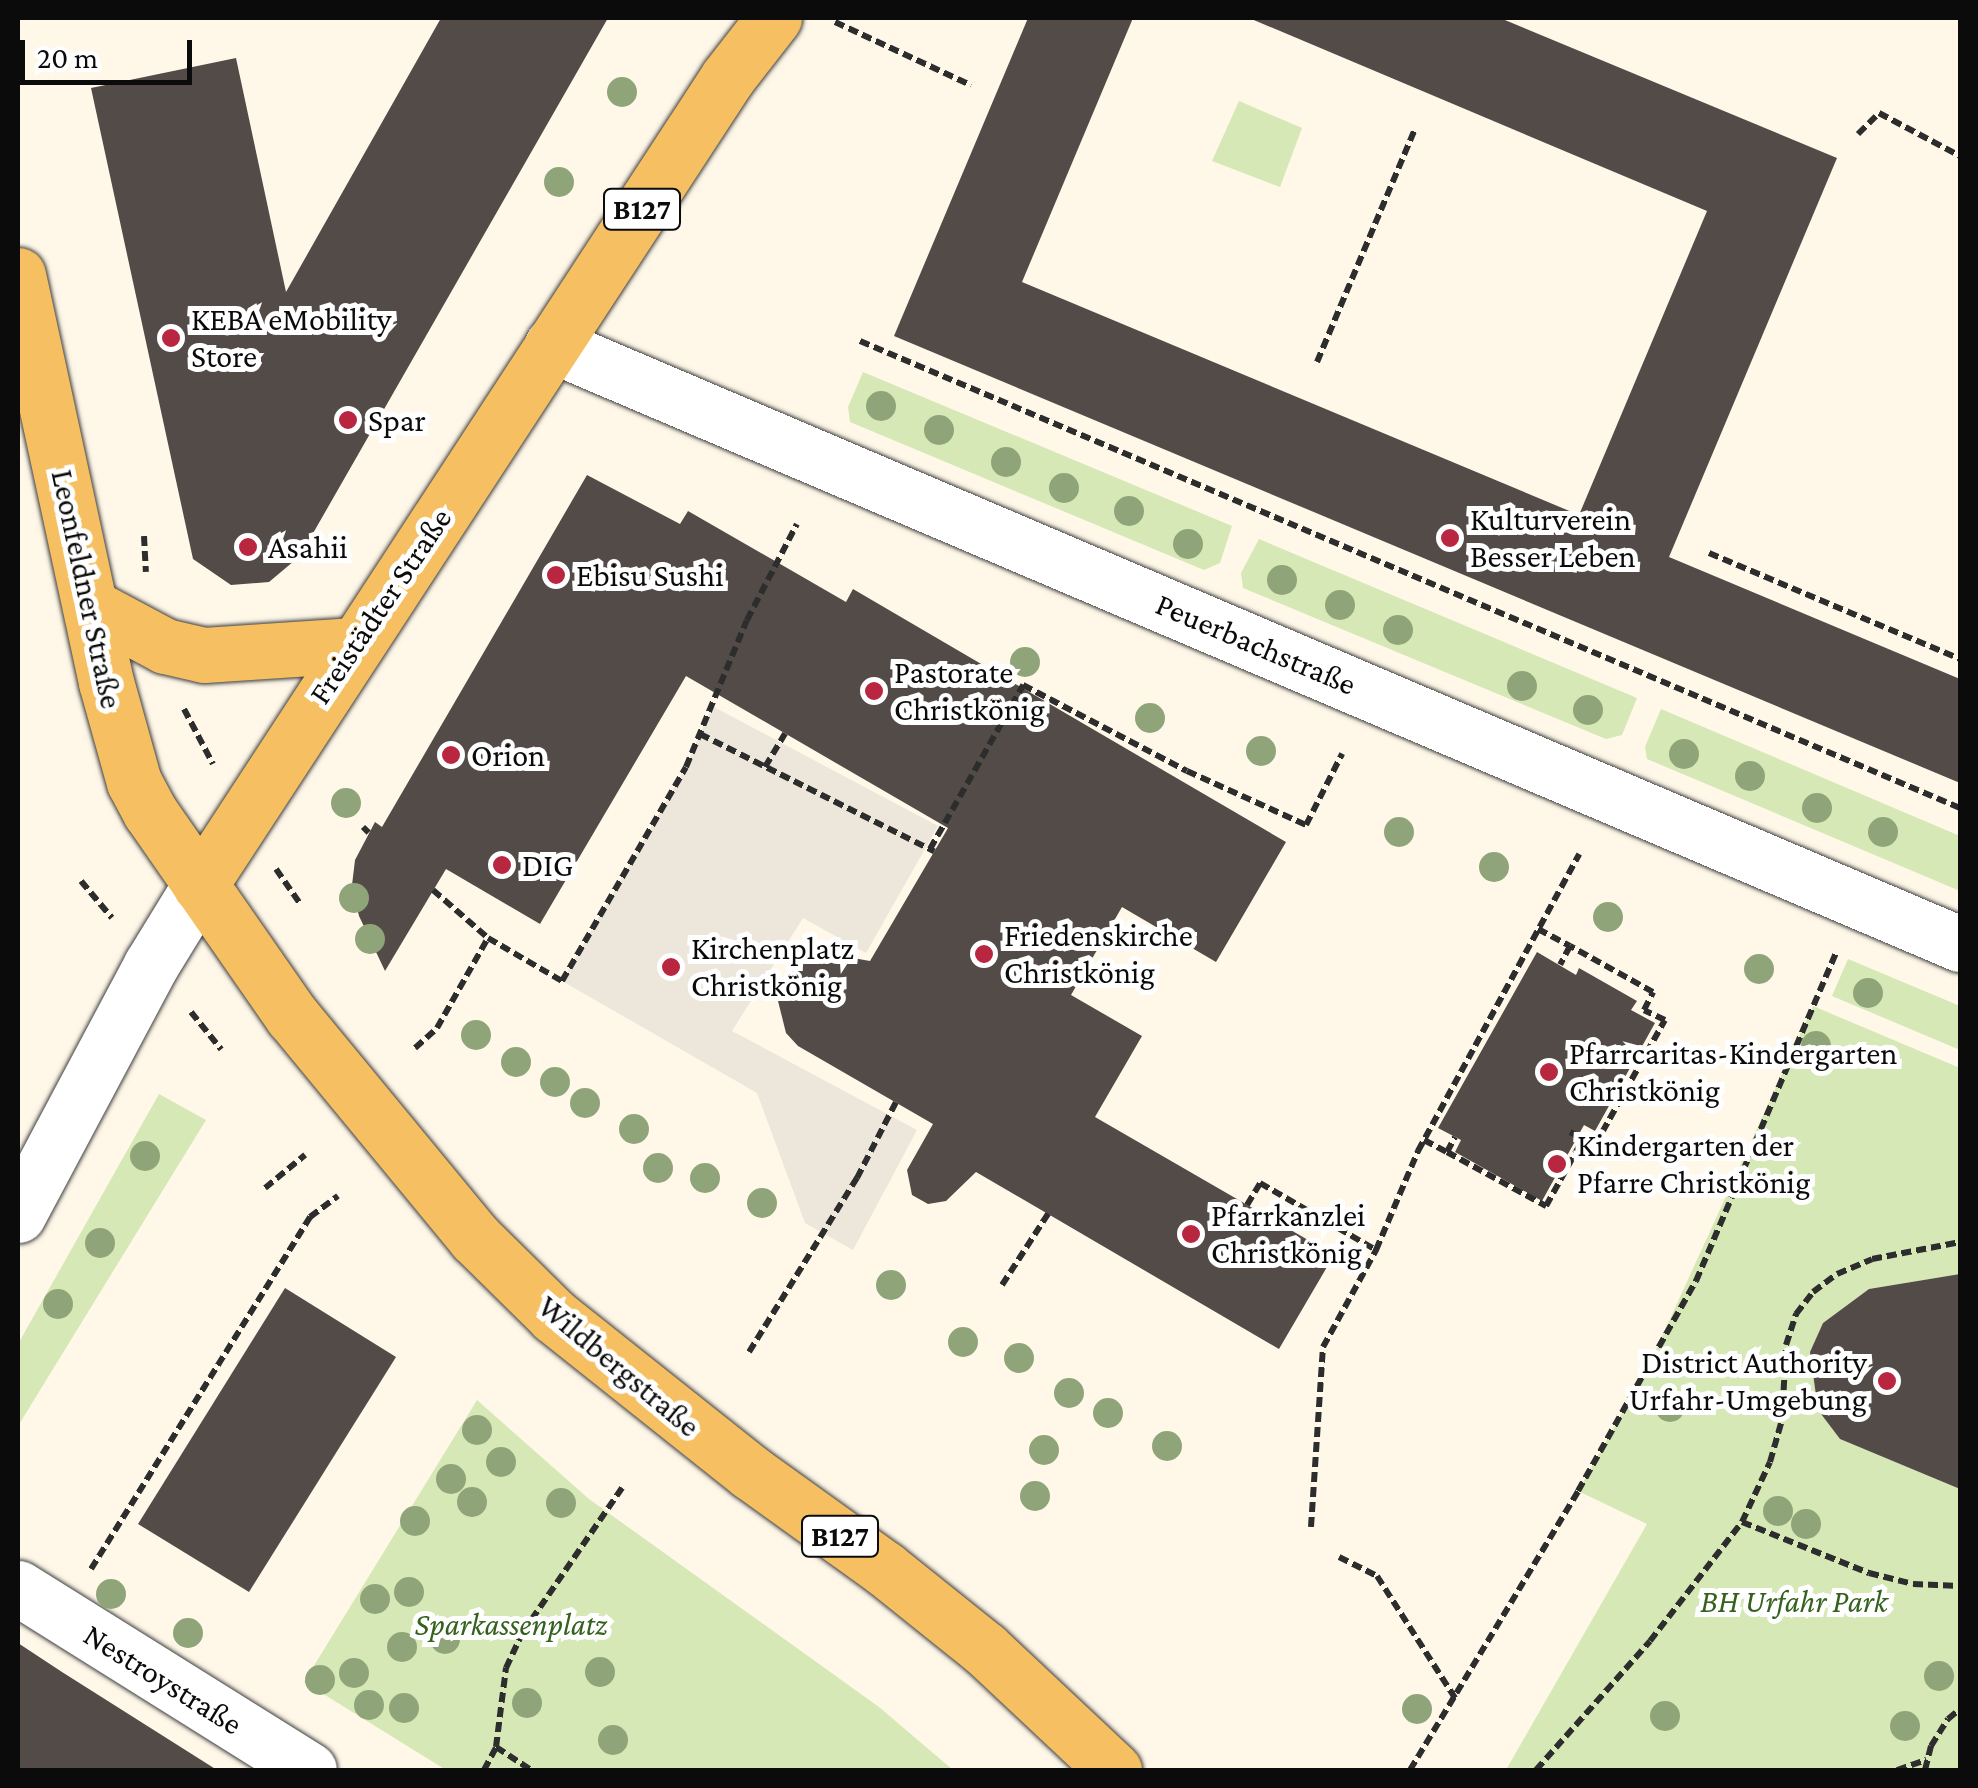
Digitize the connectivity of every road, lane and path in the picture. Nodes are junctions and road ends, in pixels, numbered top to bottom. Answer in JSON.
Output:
{"nodes":[{"id":1,"x":774,"y":18,"type":"edge"},
{"id":2,"x":836,"y":22,"type":"dead end"},
{"id":3,"x":971,"y":84,"type":"dead end"},
{"id":4,"x":1414,"y":131,"type":"dead end"},
{"id":5,"x":1858,"y":134,"type":"dead end"},
{"id":6,"x":1960,"y":156,"type":"edge"},
{"id":7,"x":18,"y":275,"type":"edge"},
{"id":8,"x":860,"y":341,"type":"dead end"},
{"id":9,"x":552,"y":344,"type":"junction"},
{"id":10,"x":1317,"y":362,"type":"dead end"},
{"id":11,"x":31,"y":388,"type":"edge"},
{"id":12,"x":797,"y":524,"type":"dead end"},
{"id":13,"x":144,"y":536,"type":"dead end"},
{"id":14,"x":1709,"y":553,"type":"dead end"},
{"id":15,"x":90,"y":606,"type":"junction"},
{"id":16,"x":355,"y":645,"type":"junction"},
{"id":17,"x":164,"y":646,"type":"junction"},
{"id":18,"x":1960,"y":659,"type":"edge"},
{"id":19,"x":700,"y":734,"type":"junction"},
{"id":20,"x":786,"y":734,"type":"dead end"},
{"id":21,"x":1342,"y":754,"type":"dead end"},
{"id":22,"x":765,"y":766,"type":"junction"},
{"id":23,"x":1960,"y":808,"type":"edge"},
{"id":24,"x":242,"y":818,"type":"junction"},
{"id":25,"x":1578,"y":854,"type":"dead end"},
{"id":26,"x":200,"y":885,"type":"junction"},
{"id":27,"x":433,"y":890,"type":"dead end"},
{"id":28,"x":301,"y":905,"type":"dead end"},
{"id":29,"x":1538,"y":930,"type":"junction"},
{"id":30,"x":488,"y":938,"type":"junction"},
{"id":31,"x":1960,"y":944,"type":"edge"},
{"id":32,"x":1570,"y":946,"type":"junction"},
{"id":33,"x":1833,"y":960,"type":"dead end"},
{"id":34,"x":1560,"y":966,"type":"dead end"},
{"id":35,"x":415,"y":1048,"type":"dead end"},
{"id":36,"x":896,"y":1102,"type":"dead end"},
{"id":37,"x":1570,"y":1132,"type":"dead end"},
{"id":38,"x":1455,"y":1137,"type":"dead end"},
{"id":39,"x":1583,"y":1138,"type":"junction"},
{"id":40,"x":1424,"y":1140,"type":"junction"},
{"id":41,"x":1448,"y":1152,"type":"junction"},
{"id":42,"x":305,"y":1155,"type":"dead end"},
{"id":43,"x":265,"y":1188,"type":"dead end"},
{"id":44,"x":338,"y":1196,"type":"dead end"},
{"id":45,"x":1248,"y":1205,"type":"dead end"},
{"id":46,"x":1048,"y":1214,"type":"dead end"},
{"id":47,"x":18,"y":1215,"type":"edge"},
{"id":48,"x":1960,"y":1242,"type":"edge"},
{"id":49,"x":1376,"y":1250,"type":"junction"},
{"id":50,"x":1002,"y":1285,"type":"dead end"},
{"id":51,"x":749,"y":1352,"type":"dead end"},
{"id":52,"x":622,"y":1488,"type":"dead end"},
{"id":53,"x":1742,"y":1522,"type":"junction"},
{"id":54,"x":1312,"y":1527,"type":"dead end"},
{"id":55,"x":1339,"y":1557,"type":"dead end"},
{"id":56,"x":1960,"y":1586,"type":"edge"},
{"id":57,"x":40,"y":1602,"type":"edge"},
{"id":58,"x":1455,"y":1698,"type":"junction"},
{"id":59,"x":1960,"y":1709,"type":"edge"},
{"id":60,"x":496,"y":1748,"type":"junction"},
{"id":61,"x":1928,"y":1760,"type":"junction"},
{"id":62,"x":309,"y":1770,"type":"edge"},
{"id":63,"x":484,"y":1770,"type":"edge"},
{"id":64,"x":532,"y":1770,"type":"edge"},
{"id":65,"x":1114,"y":1770,"type":"edge"},
{"id":66,"x":1410,"y":1770,"type":"edge"},
{"id":67,"x":1536,"y":1770,"type":"edge"},
{"id":68,"x":1897,"y":1770,"type":"edge"},
{"id":69,"x":1925,"y":1770,"type":"edge"}],
"edges":[{"from":1,"to":9,"type":"main road","name":"Freistädter Straße","number":"B127"},
{"from":2,"to":3,"type":"path"},
{"from":4,"to":10,"type":"path"},
{"from":5,"to":6,"type":"path"},
{"from":7,"to":11,"type":"main road","name":"Leonfeldner Straße"},
{"from":8,"to":23,"type":"path"},
{"from":9,"to":16,"type":"main road","name":"Freistädter Straße","number":"B127"},
{"from":9,"to":31,"type":"street","name":"Peuerbachstraße"},
{"from":11,"to":15,"type":"main road","name":"Leonfeldner Straße"},
{"from":12,"to":19,"type":"path"},
{"from":13,"to":17,"type":"path"},
{"from":14,"to":18,"type":"path"},
{"from":15,"to":17,"type":"main road"},
{"from":15,"to":26,"type":"main road","name":"Leonfeldner Straße"},
{"from":16,"to":17,"type":"main road"},
{"from":16,"to":24,"type":"main road","name":"Freistädter Straße","number":"B127"},
{"from":17,"to":24,"type":"path"},
{"from":19,"to":22,"type":"path"},
{"from":19,"to":30,"type":"path"},
{"from":20,"to":22,"type":"path"},
{"from":21,"to":22,"type":"path"},
{"from":24,"to":26,"type":"main road","name":"Freistädter Straße","number":"B127"},
{"from":24,"to":28,"type":"path"},
{"from":25,"to":29,"type":"path"},
{"from":26,"to":47,"type":"street","name":"Freistädter Straße"},
{"from":26,"to":65,"type":"main road","name":"Wildbergstraße","number":"B127"},
{"from":27,"to":30,"type":"path"},
{"from":29,"to":32,"type":"path"},
{"from":29,"to":40,"type":"path"},
{"from":30,"to":35,"type":"path"},
{"from":32,"to":34,"type":"path"},
{"from":32,"to":39,"type":"path"},
{"from":33,"to":58,"type":"path"},
{"from":36,"to":51,"type":"path"},
{"from":37,"to":39,"type":"path"},
{"from":38,"to":41,"type":"path"},
{"from":39,"to":41,"type":"path"},
{"from":40,"to":41,"type":"path"},
{"from":40,"to":49,"type":"path"},
{"from":42,"to":43,"type":"path"},
{"from":44,"to":57,"type":"path"},
{"from":45,"to":49,"type":"path"},
{"from":46,"to":50,"type":"path"},
{"from":48,"to":53,"type":"path"},
{"from":49,"to":54,"type":"path"},
{"from":52,"to":60,"type":"path"},
{"from":53,"to":56,"type":"path"},
{"from":53,"to":67,"type":"path"},
{"from":55,"to":58,"type":"path"},
{"from":57,"to":62,"type":"street","name":"Nestroystraße"},
{"from":58,"to":66,"type":"path"},
{"from":59,"to":61,"type":"path"},
{"from":60,"to":63,"type":"path"},
{"from":60,"to":64,"type":"path"},
{"from":61,"to":68,"type":"path"},
{"from":61,"to":69,"type":"path"}]}
